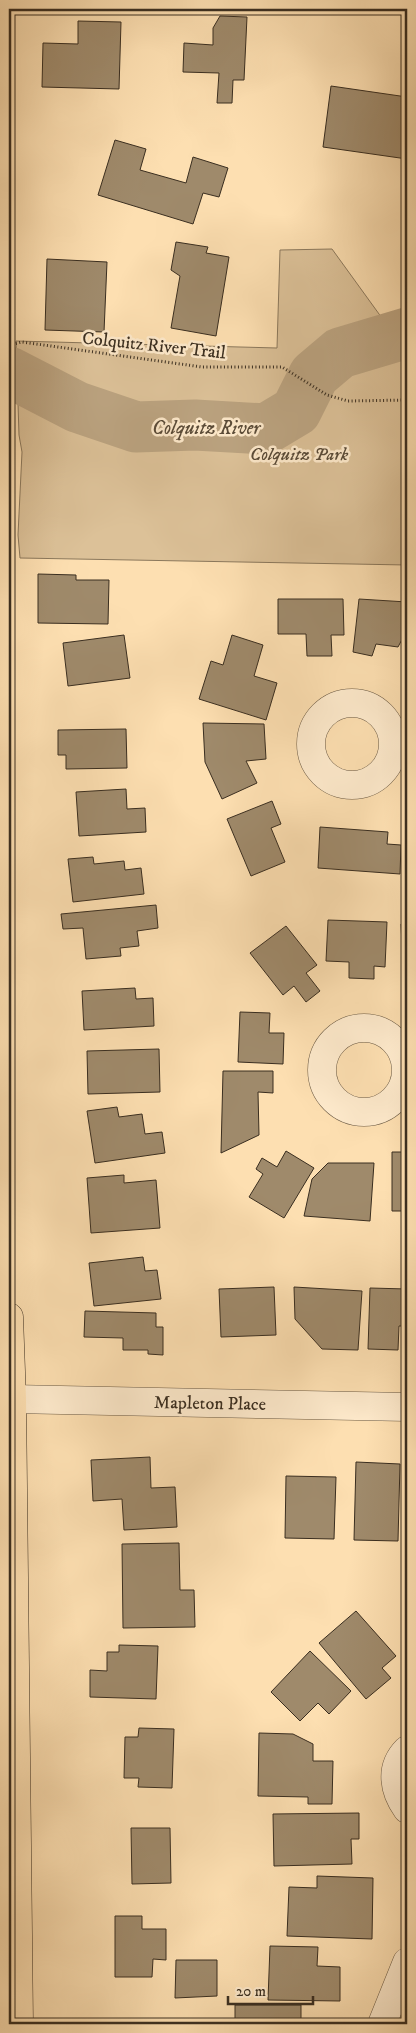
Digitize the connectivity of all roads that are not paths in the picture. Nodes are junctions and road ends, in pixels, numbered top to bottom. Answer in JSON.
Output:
{"nodes":[{"id":1,"x":9,"y":1317,"type":"edge"},
{"id":2,"x":12,"y":1399,"type":"junction"},
{"id":3,"x":407,"y":1407,"type":"edge"},
{"id":4,"x":407,"y":1750,"type":"edge"},
{"id":5,"x":407,"y":1809,"type":"edge"},
{"id":6,"x":407,"y":1962,"type":"edge"},
{"id":7,"x":13,"y":1969,"type":"edge"},
{"id":8,"x":19,"y":2024,"type":"edge"},
{"id":9,"x":382,"y":2024,"type":"edge"}],
"edges":[{"from":1,"to":2,"type":"main road"},
{"from":2,"to":3,"type":"street","name":"Mapleton Place"},
{"from":2,"to":7,"type":"main road"},
{"from":4,"to":5,"type":"street"},
{"from":6,"to":9,"type":"street"},
{"from":7,"to":8,"type":"main road"}]}
